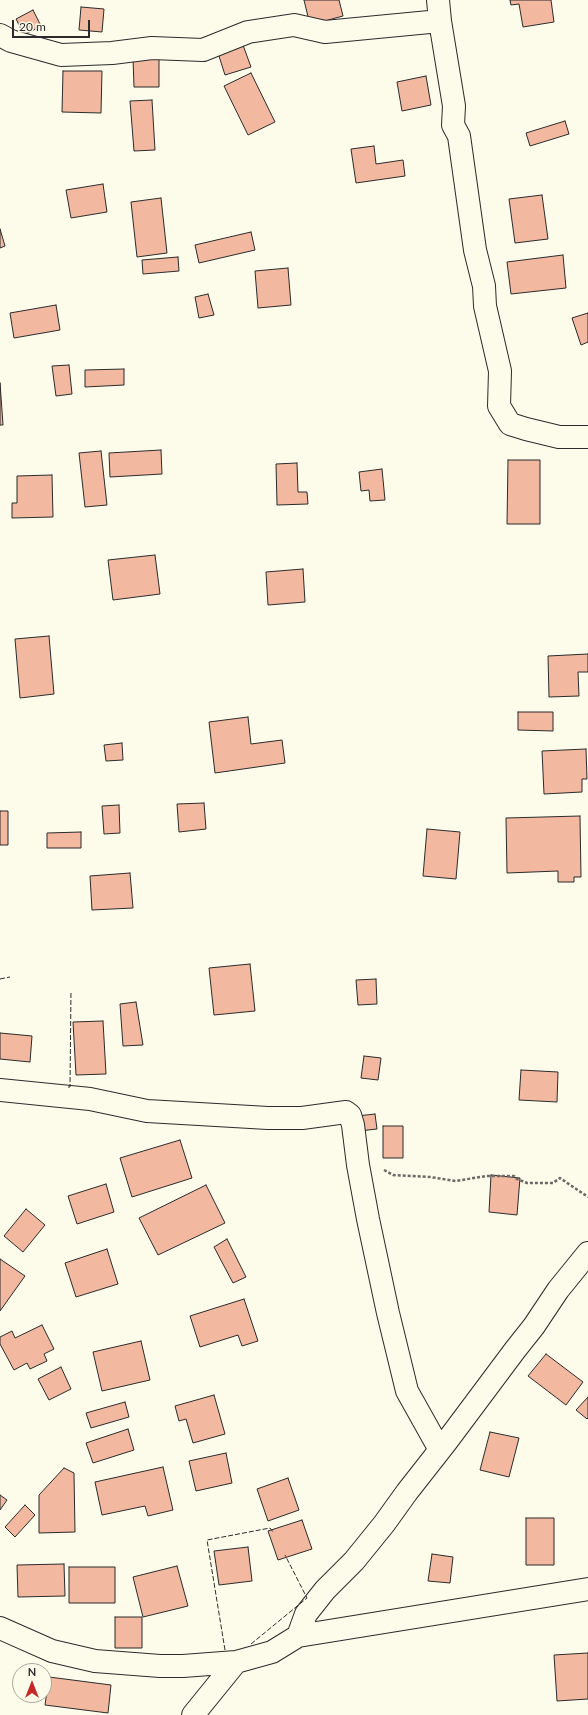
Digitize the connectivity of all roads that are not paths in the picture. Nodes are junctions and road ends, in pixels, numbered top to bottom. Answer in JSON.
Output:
{"nodes":[{"id":1,"x":439,"y":11,"type":"edge"},
{"id":2,"x":0,"y":35,"type":"edge"},
{"id":3,"x":588,"y":437,"type":"edge"},
{"id":4,"x":0,"y":1090,"type":"edge"},
{"id":5,"x":588,"y":1252,"type":"edge"},
{"id":6,"x":440,"y":1450,"type":"junction"},
{"id":7,"x":588,"y":1589,"type":"edge"},
{"id":8,"x":0,"y":1628,"type":"edge"},
{"id":9,"x":298,"y":1636,"type":"junction"},
{"id":10,"x":236,"y":1662,"type":"junction"},
{"id":11,"x":193,"y":1715,"type":"edge"}],
"edges":[{"from":1,"to":2,"type":"street"},
{"from":1,"to":3,"type":"street"},
{"from":4,"to":6,"type":"street"},
{"from":5,"to":6,"type":"street"},
{"from":6,"to":9,"type":"street"},
{"from":7,"to":9,"type":"street"},
{"from":8,"to":10,"type":"street"},
{"from":9,"to":10,"type":"street"},
{"from":10,"to":11,"type":"street"}]}
